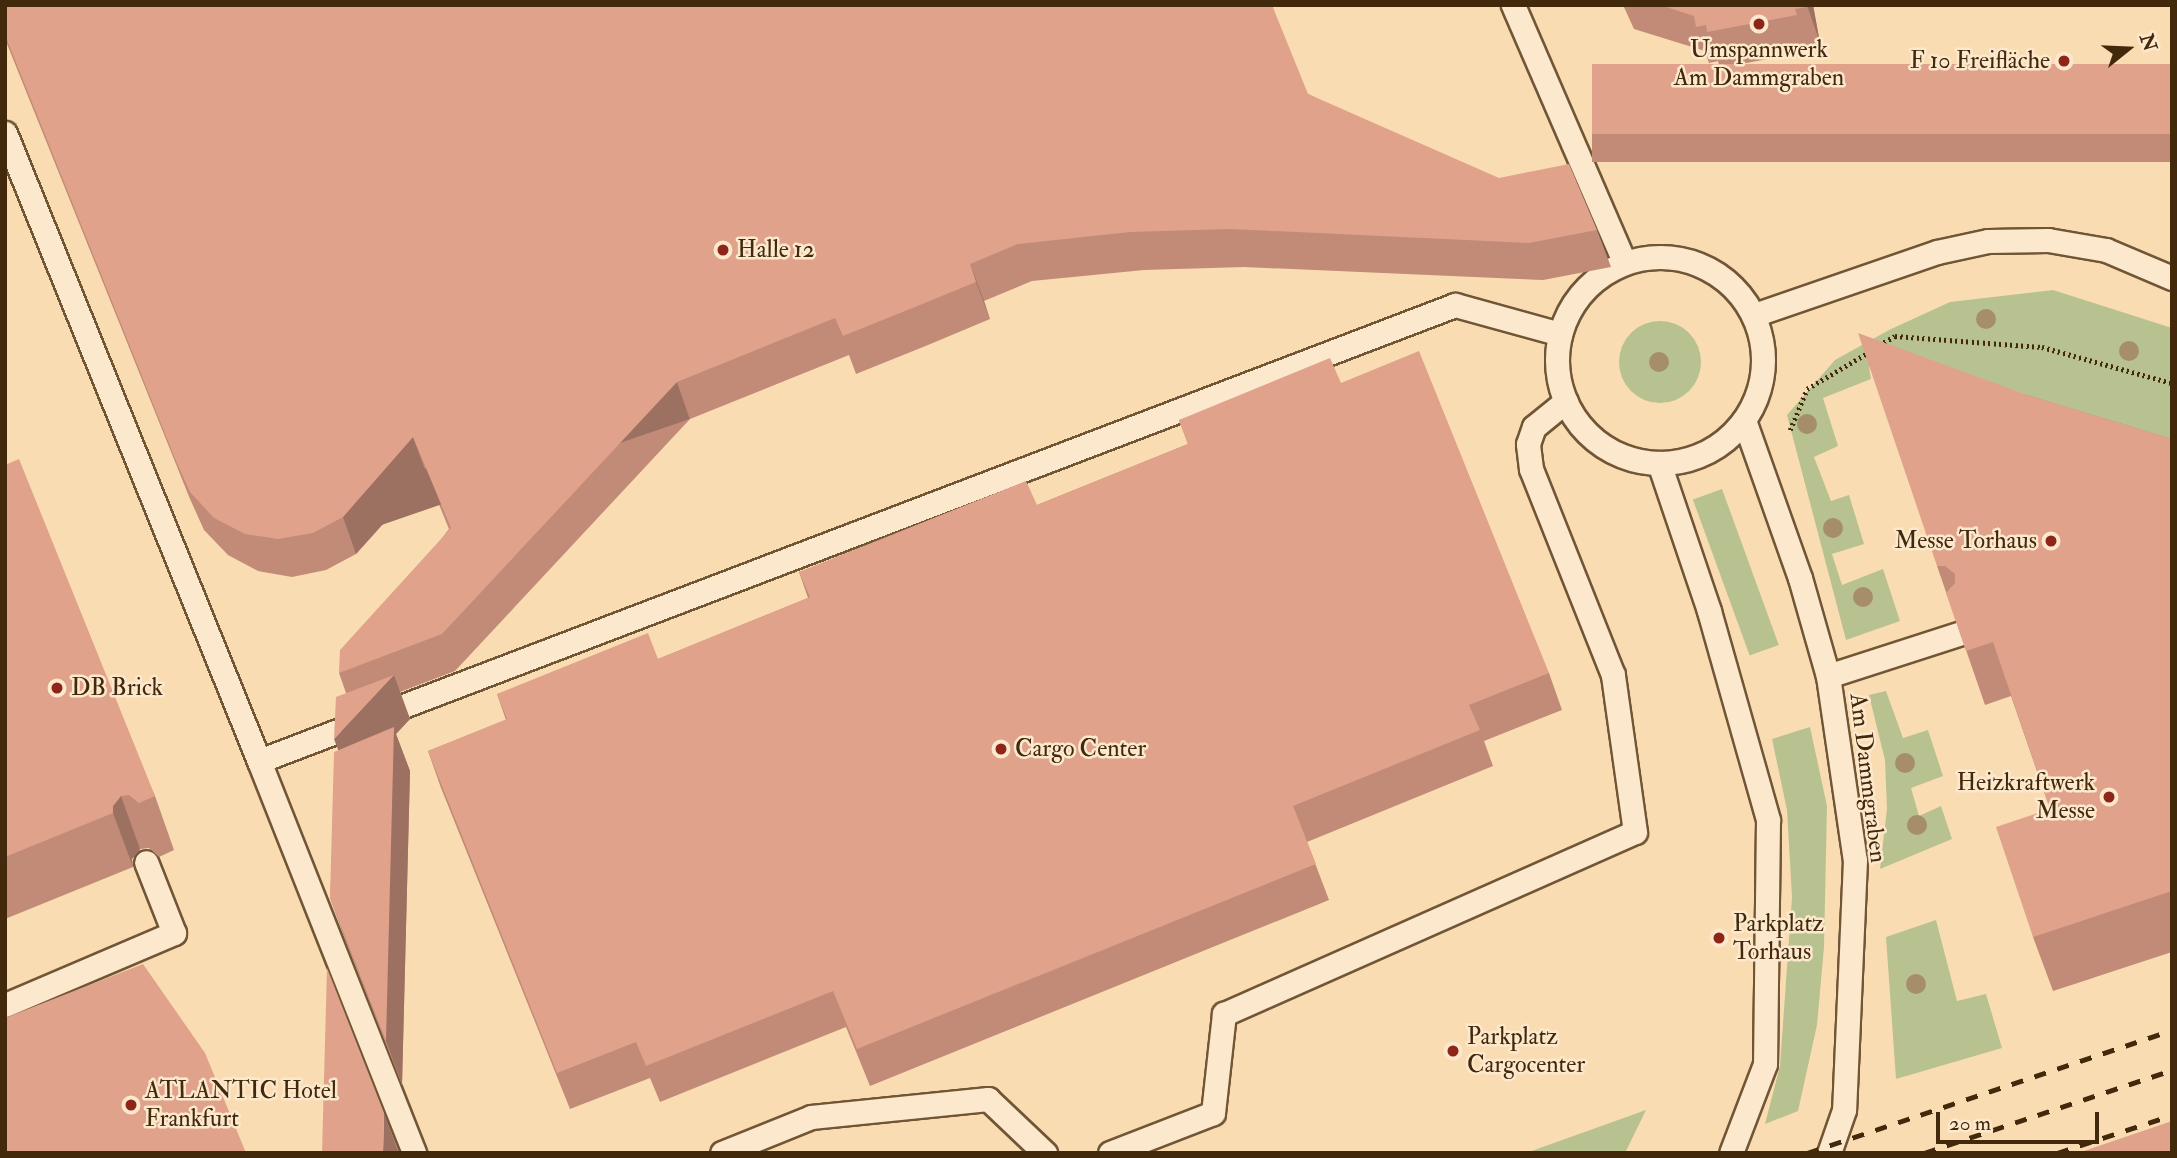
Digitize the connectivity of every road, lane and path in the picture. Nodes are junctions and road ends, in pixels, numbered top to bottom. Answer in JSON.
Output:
{"nodes":[{"id":1,"x":1513,"y":5,"type":"edge"},
{"id":2,"x":5,"y":133,"type":"edge"},
{"id":3,"x":1624,"y":262,"type":"junction"},
{"id":4,"x":2172,"y":278,"type":"edge"},
{"id":5,"x":1754,"y":316,"type":"junction"},
{"id":6,"x":1560,"y":334,"type":"junction"},
{"id":7,"x":1566,"y":401,"type":"junction"},
{"id":8,"x":1744,"y":420,"type":"junction"},
{"id":9,"x":1658,"y":463,"type":"junction"},
{"id":10,"x":1961,"y":633,"type":"edge"},
{"id":11,"x":1828,"y":676,"type":"junction"},
{"id":12,"x":259,"y":761,"type":"junction"},
{"id":13,"x":146,"y":862,"type":"dead end"},
{"id":14,"x":5,"y":1005,"type":"edge"},
{"id":15,"x":414,"y":1153,"type":"edge"},
{"id":16,"x":722,"y":1153,"type":"edge"},
{"id":17,"x":1045,"y":1153,"type":"edge"},
{"id":18,"x":1110,"y":1153,"type":"edge"},
{"id":19,"x":1731,"y":1153,"type":"edge"},
{"id":20,"x":1829,"y":1153,"type":"edge"}],
"edges":[{"from":1,"to":3,"type":"lane"},
{"from":2,"to":12,"type":"lane"},
{"from":3,"to":5,"type":"lane"},
{"from":3,"to":6,"type":"lane"},
{"from":4,"to":5,"type":"lane"},
{"from":5,"to":8,"type":"lane"},
{"from":6,"to":7,"type":"lane"},
{"from":6,"to":12,"type":"lane"},
{"from":7,"to":9,"type":"lane"},
{"from":7,"to":18,"type":"lane"},
{"from":8,"to":9,"type":"lane"},
{"from":8,"to":11,"type":"lane","name":"Am Dammgraben"},
{"from":9,"to":19,"type":"lane"},
{"from":10,"to":11,"type":"lane"},
{"from":11,"to":20,"type":"lane","name":"Am Dammgraben"},
{"from":12,"to":15,"type":"lane"},
{"from":13,"to":14,"type":"lane"},
{"from":16,"to":17,"type":"lane"}]}
